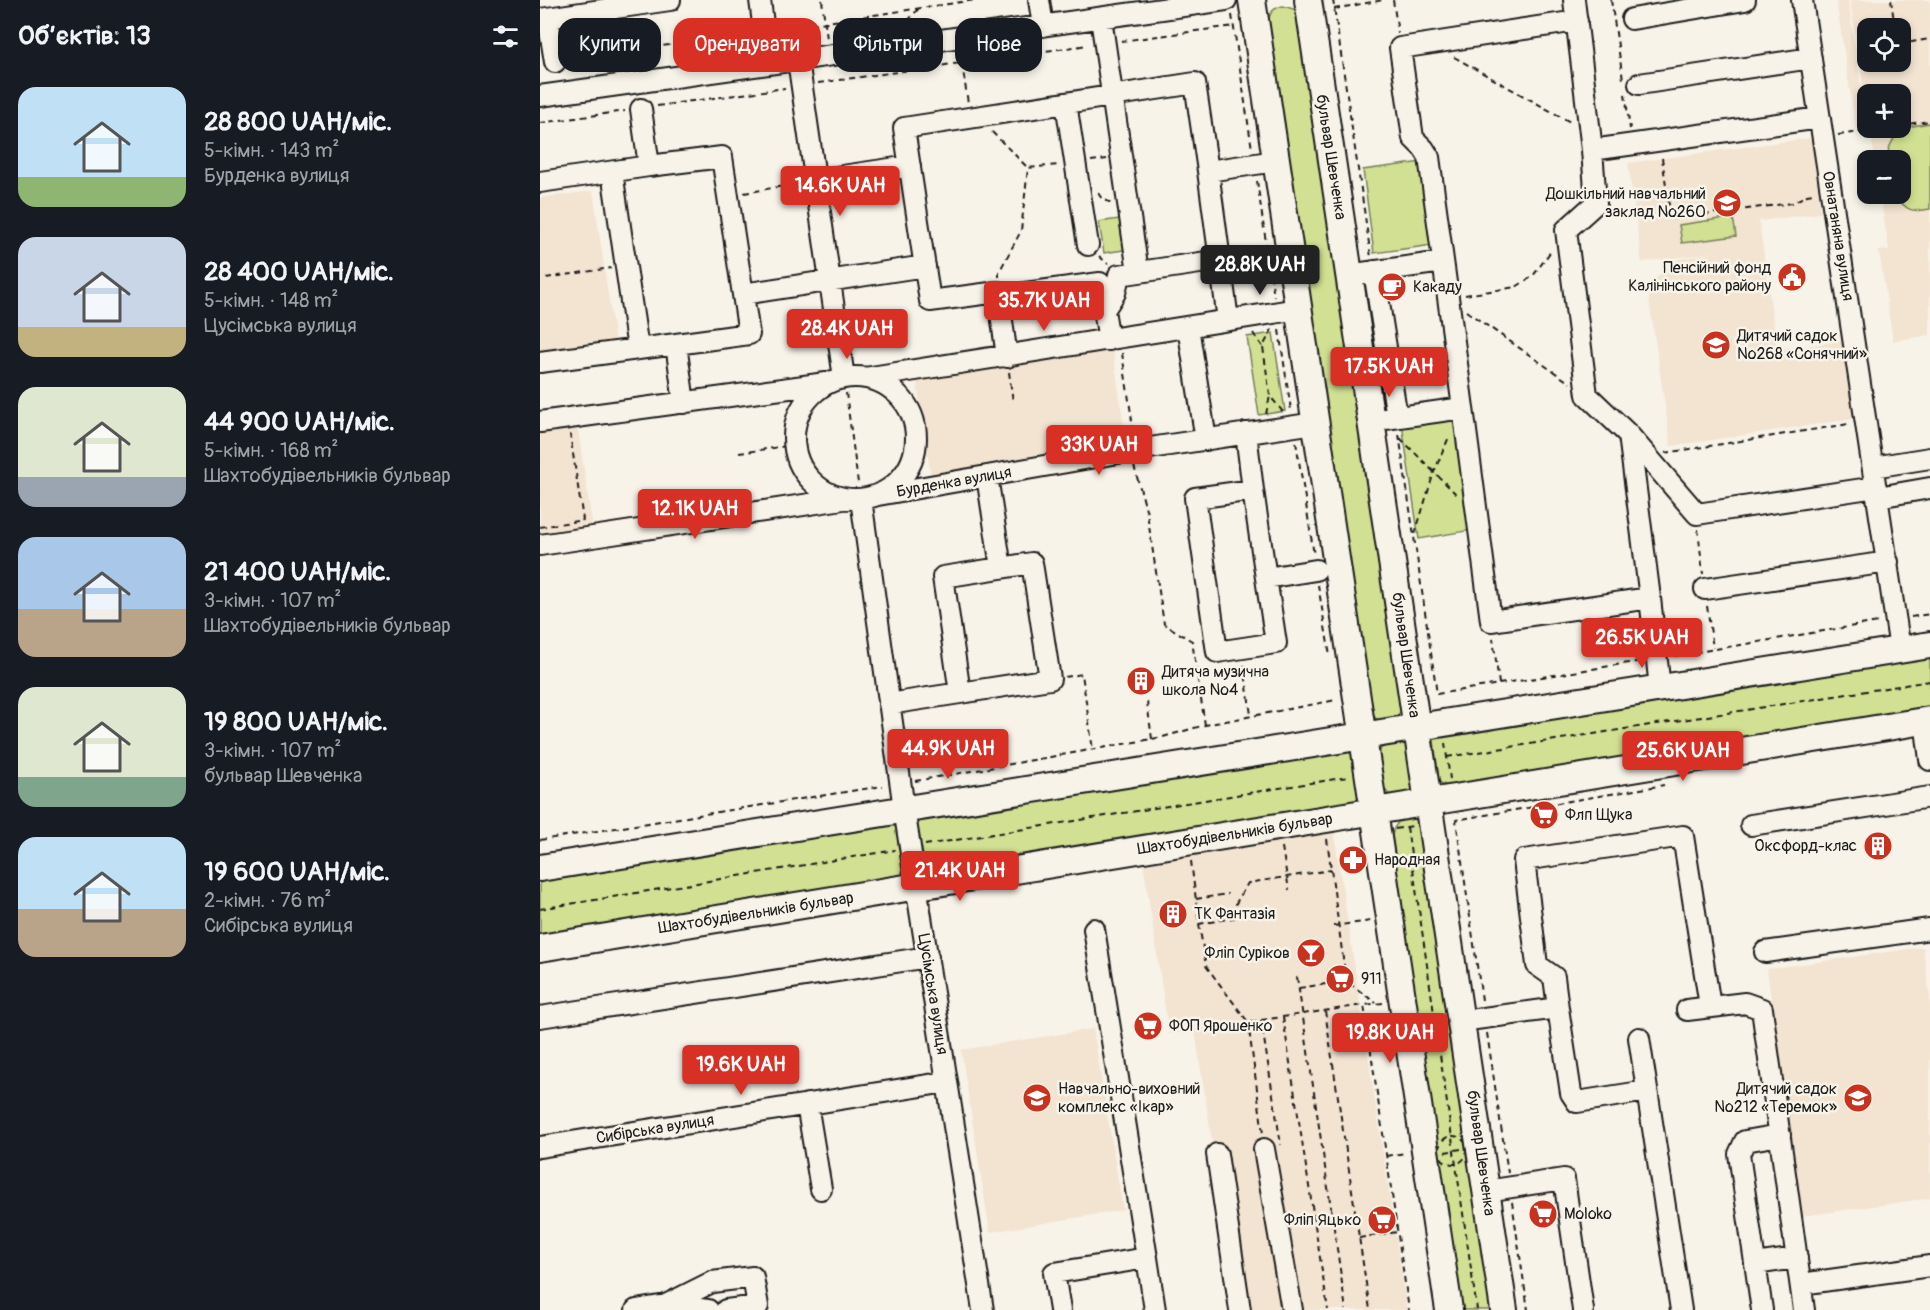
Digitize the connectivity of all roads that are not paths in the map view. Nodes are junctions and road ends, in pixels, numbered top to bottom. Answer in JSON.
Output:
{"nodes":[{"id":1,"x":670,"y":0,"type":"edge"},
{"id":2,"x":760,"y":0,"type":"edge"},
{"id":3,"x":1039,"y":0,"type":"edge"},
{"id":4,"x":1226,"y":0,"type":"edge"},
{"id":5,"x":1252,"y":0,"type":"edge"},
{"id":6,"x":1308,"y":0,"type":"edge"},
{"id":7,"x":1574,"y":0,"type":"edge"},
{"id":8,"x":1745,"y":0,"type":"edge"},
{"id":9,"x":1802,"y":0,"type":"edge"},
{"id":10,"x":1185,"y":3,"type":"edge"},
{"id":11,"x":581,"y":6,"type":"edge"},
{"id":12,"x":762,"y":18,"type":"edge"},
{"id":13,"x":1101,"y":18,"type":"junction"},
{"id":14,"x":544,"y":19,"type":"edge"},
{"id":15,"x":1632,"y":19,"type":"dead end"},
{"id":16,"x":1577,"y":21,"type":"junction"},
{"id":17,"x":1043,"y":26,"type":"junction"},
{"id":18,"x":821,"y":57,"type":"edge"},
{"id":19,"x":1811,"y":58,"type":"junction"},
{"id":20,"x":555,"y":62,"type":"dead end"},
{"id":21,"x":711,"y":72,"type":"edge"},
{"id":22,"x":799,"y":72,"type":"edge"},
{"id":23,"x":1639,"y":84,"type":"dead end"},
{"id":24,"x":1112,"y":95,"type":"junction"},
{"id":25,"x":540,"y":96,"type":"edge"},
{"id":26,"x":1066,"y":103,"type":"junction"},
{"id":27,"x":641,"y":109,"type":"road end"},
{"id":28,"x":1821,"y":128,"type":"junction"},
{"id":29,"x":1591,"y":141,"type":"junction"},
{"id":30,"x":1265,"y":163,"type":"junction"},
{"id":31,"x":650,"y":166,"type":"junction"},
{"id":32,"x":910,"y":166,"type":"junction"},
{"id":33,"x":1208,"y":171,"type":"junction"},
{"id":34,"x":612,"y":172,"type":"junction"},
{"id":35,"x":815,"y":180,"type":"junction"},
{"id":36,"x":540,"y":182,"type":"edge"},
{"id":37,"x":1088,"y":245,"type":"road end"},
{"id":38,"x":1220,"y":260,"type":"junction"},
{"id":39,"x":1443,"y":262,"type":"junction"},
{"id":40,"x":925,"y":266,"type":"junction"},
{"id":41,"x":1129,"y":273,"type":"junction"},
{"id":42,"x":1361,"y":273,"type":"junction"},
{"id":43,"x":830,"y":281,"type":"junction"},
{"id":44,"x":1025,"y":293,"type":"dead end"},
{"id":45,"x":743,"y":294,"type":"junction"},
{"id":46,"x":1104,"y":310,"type":"junction"},
{"id":47,"x":1284,"y":313,"type":"junction"},
{"id":48,"x":1228,"y":320,"type":"junction"},
{"id":49,"x":1188,"y":327,"type":"junction"},
{"id":50,"x":1114,"y":339,"type":"junction"},
{"id":51,"x":676,"y":344,"type":"junction"},
{"id":52,"x":638,"y":349,"type":"junction"},
{"id":53,"x":1007,"y":357,"type":"junction"},
{"id":54,"x":540,"y":362,"type":"edge"},
{"id":55,"x":865,"y":378,"type":"junction"},
{"id":56,"x":837,"y":381,"type":"junction"},
{"id":57,"x":684,"y":403,"type":"junction"},
{"id":58,"x":1462,"y":408,"type":"junction"},
{"id":59,"x":1371,"y":421,"type":"junction"},
{"id":60,"x":540,"y":422,"type":"edge"},
{"id":61,"x":1300,"y":424,"type":"junction"},
{"id":62,"x":1398,"y":427,"type":"junction"},
{"id":63,"x":1246,"y":433,"type":"junction"},
{"id":64,"x":1629,"y":435,"type":"junction"},
{"id":65,"x":1206,"y":440,"type":"junction"},
{"id":66,"x":1930,"y":458,"type":"edge"},
{"id":67,"x":987,"y":476,"type":"junction"},
{"id":68,"x":1876,"y":484,"type":"junction"},
{"id":69,"x":1930,"y":488,"type":"edge"},
{"id":70,"x":1253,"y":490,"type":"junction"},
{"id":71,"x":861,"y":497,"type":"junction"},
{"id":72,"x":540,"y":545,"type":"edge"},
{"id":73,"x":1887,"y":562,"type":"junction"},
{"id":74,"x":1001,"y":568,"type":"junction"},
{"id":75,"x":1316,"y":570,"type":"road end"},
{"id":76,"x":1266,"y":578,"type":"junction"},
{"id":77,"x":1705,"y":589,"type":"dead end"},
{"id":78,"x":1650,"y":598,"type":"junction"},
{"id":79,"x":1930,"y":645,"type":"edge"},
{"id":80,"x":1900,"y":649,"type":"junction"},
{"id":81,"x":1660,"y":688,"type":"junction"},
{"id":82,"x":960,"y":693,"type":"junction"},
{"id":83,"x":890,"y":704,"type":"junction"},
{"id":84,"x":1927,"y":720,"type":"edge"},
{"id":85,"x":1417,"y":727,"type":"junction"},
{"id":86,"x":1362,"y":736,"type":"junction"},
{"id":87,"x":1930,"y":760,"type":"edge"},
{"id":88,"x":1930,"y":797,"type":"edge"},
{"id":89,"x":904,"y":809,"type":"junction"},
{"id":90,"x":1374,"y":812,"type":"junction"},
{"id":91,"x":1424,"y":814,"type":"junction"},
{"id":92,"x":1751,"y":825,"type":"dead end"},
{"id":93,"x":540,"y":868,"type":"edge"},
{"id":94,"x":917,"y":887,"type":"junction"},
{"id":95,"x":1094,"y":929,"type":"dead end"},
{"id":96,"x":1930,"y":929,"type":"edge"},
{"id":97,"x":540,"y":948,"type":"edge"},
{"id":98,"x":1766,"y":952,"type":"dead end"},
{"id":99,"x":928,"y":957,"type":"junction"},
{"id":100,"x":1710,"y":1006,"type":"junction"},
{"id":101,"x":1558,"y":1008,"type":"junction"},
{"id":102,"x":1687,"y":1010,"type":"dead end"},
{"id":103,"x":540,"y":1017,"type":"edge"},
{"id":104,"x":1473,"y":1019,"type":"junction"},
{"id":105,"x":1639,"y":1038,"type":"dead end"},
{"id":106,"x":947,"y":1082,"type":"junction"},
{"id":107,"x":1647,"y":1091,"type":"junction"},
{"id":108,"x":807,"y":1104,"type":"junction"},
{"id":109,"x":1780,"y":1136,"type":"junction"},
{"id":110,"x":540,"y":1148,"type":"edge"},
{"id":111,"x":1264,"y":1149,"type":"road end"},
{"id":112,"x":1217,"y":1154,"type":"dead end"},
{"id":113,"x":821,"y":1189,"type":"dead end"},
{"id":114,"x":1498,"y":1189,"type":"junction"},
{"id":115,"x":1147,"y":1258,"type":"junction"},
{"id":116,"x":1797,"y":1258,"type":"junction"},
{"id":117,"x":1755,"y":1264,"type":"junction"},
{"id":118,"x":1930,"y":1266,"type":"edge"},
{"id":119,"x":1801,"y":1284,"type":"junction"},
{"id":120,"x":666,"y":1305,"type":"junction"},
{"id":121,"x":636,"y":1310,"type":"edge"},
{"id":122,"x":708,"y":1310,"type":"edge"},
{"id":123,"x":726,"y":1310,"type":"edge"},
{"id":124,"x":983,"y":1310,"type":"edge"},
{"id":125,"x":1060,"y":1310,"type":"edge"},
{"id":126,"x":1155,"y":1310,"type":"edge"},
{"id":127,"x":1240,"y":1310,"type":"edge"},
{"id":128,"x":1292,"y":1310,"type":"edge"},
{"id":129,"x":1449,"y":1310,"type":"edge"},
{"id":130,"x":1504,"y":1310,"type":"edge"},
{"id":131,"x":1583,"y":1310,"type":"edge"},
{"id":132,"x":1681,"y":1310,"type":"edge"},
{"id":133,"x":1762,"y":1310,"type":"edge"},
{"id":134,"x":1804,"y":1310,"type":"edge"}],
"edges":[{"from":1,"to":11,"type":"street"},
{"from":2,"to":12,"type":"street"},
{"from":3,"to":17,"type":"street"},
{"from":4,"to":10,"type":"street"},
{"from":5,"to":30,"type":"main road"},
{"from":6,"to":42,"type":"main road","name":"бульвар Шевченка"},
{"from":7,"to":16,"type":"street"},
{"from":8,"to":15,"type":"street"},
{"from":9,"to":19,"type":"street","name":"Овнатаняна вулиця"},
{"from":10,"to":13,"type":"street"},
{"from":11,"to":14,"type":"street"},
{"from":13,"to":17,"type":"street"},
{"from":13,"to":24,"type":"street"},
{"from":14,"to":20,"type":"street"},
{"from":16,"to":29,"type":"street"},
{"from":16,"to":39,"type":"street"},
{"from":17,"to":18,"type":"street"},
{"from":19,"to":23,"type":"street"},
{"from":19,"to":28,"type":"street","name":"Овнатаняна вулиця"},
{"from":21,"to":25,"type":"street"},
{"from":22,"to":35,"type":"street"},
{"from":24,"to":26,"type":"street"},
{"from":24,"to":33,"type":"street"},
{"from":24,"to":41,"type":"street"},
{"from":26,"to":32,"type":"street"},
{"from":26,"to":37,"type":"street"},
{"from":27,"to":31,"type":"street"},
{"from":28,"to":29,"type":"street"},
{"from":28,"to":68,"type":"street","name":"Овнатаняна вулиця"},
{"from":29,"to":64,"type":"street"},
{"from":30,"to":33,"type":"street"},
{"from":30,"to":47,"type":"main road"},
{"from":31,"to":34,"type":"street"},
{"from":31,"to":45,"type":"street"},
{"from":32,"to":35,"type":"street"},
{"from":32,"to":40,"type":"street"},
{"from":33,"to":38,"type":"street"},
{"from":34,"to":36,"type":"street"},
{"from":34,"to":52,"type":"street"},
{"from":35,"to":43,"type":"street"},
{"from":38,"to":41,"type":"street"},
{"from":38,"to":48,"type":"street"},
{"from":39,"to":42,"type":"street"},
{"from":39,"to":58,"type":"street"},
{"from":40,"to":43,"type":"street"},
{"from":40,"to":53,"type":"street"},
{"from":41,"to":46,"type":"street"},
{"from":42,"to":59,"type":"main road","name":"бульвар Шевченка"},
{"from":42,"to":62,"type":"street"},
{"from":43,"to":45,"type":"street"},
{"from":43,"to":56,"type":"street"},
{"from":44,"to":46,"type":"street"},
{"from":45,"to":51,"type":"street"},
{"from":46,"to":50,"type":"street"},
{"from":47,"to":48,"type":"street"},
{"from":47,"to":61,"type":"main road"},
{"from":48,"to":49,"type":"street"},
{"from":49,"to":50,"type":"street"},
{"from":49,"to":65,"type":"street"},
{"from":50,"to":53,"type":"street"},
{"from":51,"to":52,"type":"street"},
{"from":51,"to":57,"type":"street"},
{"from":52,"to":54,"type":"street"},
{"from":53,"to":55,"type":"street"},
{"from":55,"to":56,"type":"street"},
{"from":55,"to":71,"type":"street"},
{"from":56,"to":57,"type":"street"},
{"from":56,"to":71,"type":"street"},
{"from":57,"to":60,"type":"street"},
{"from":58,"to":62,"type":"street"},
{"from":58,"to":78,"type":"street"},
{"from":59,"to":62,"type":"street"},
{"from":59,"to":85,"type":"main road","name":"бульвар Шевченка"},
{"from":61,"to":63,"type":"street","name":"Бурденка вулиця"},
{"from":61,"to":86,"type":"main road"},
{"from":63,"to":65,"type":"street","name":"Бурденка вулиця"},
{"from":63,"to":70,"type":"street"},
{"from":64,"to":68,"type":"street"},
{"from":64,"to":78,"type":"street"},
{"from":65,"to":67,"type":"street","name":"Бурденка вулиця"},
{"from":66,"to":68,"type":"street"},
{"from":67,"to":71,"type":"street","name":"Бурденка вулиця"},
{"from":67,"to":74,"type":"street"},
{"from":68,"to":69,"type":"street"},
{"from":68,"to":73,"type":"street","name":"Овнатаняна вулиця"},
{"from":70,"to":76,"type":"street"},
{"from":70,"to":76,"type":"street"},
{"from":71,"to":72,"type":"street","name":"Бурденка вулиця"},
{"from":71,"to":83,"type":"street","name":"Цусімська вулиця"},
{"from":73,"to":77,"type":"street"},
{"from":73,"to":80,"type":"street","name":"Овнатаняна вулиця"},
{"from":74,"to":82,"type":"street"},
{"from":74,"to":82,"type":"street"},
{"from":75,"to":76,"type":"street"},
{"from":78,"to":81,"type":"street"},
{"from":79,"to":80,"type":"main road"},
{"from":80,"to":81,"type":"main road"},
{"from":81,"to":85,"type":"main road"},
{"from":82,"to":83,"type":"street"},
{"from":83,"to":89,"type":"street","name":"Цусімська вулиця"},
{"from":84,"to":87,"type":"street"},
{"from":84,"to":91,"type":"main road","name":"Шахтобудівельників бульвар"},
{"from":85,"to":86,"type":"main road"},
{"from":85,"to":91,"type":"main road","name":"бульвар Шевченка"},
{"from":86,"to":89,"type":"main road"},
{"from":86,"to":90,"type":"main road"},
{"from":88,"to":92,"type":"street"},
{"from":89,"to":93,"type":"main road"},
{"from":89,"to":94,"type":"street","name":"Цусімська вулиця"},
{"from":90,"to":91,"type":"main road","name":"Шахтобудівельників бульвар"},
{"from":90,"to":94,"type":"main road","name":"Шахтобудівельників бульвар"},
{"from":90,"to":129,"type":"main road"},
{"from":91,"to":104,"type":"main road","name":"бульвар Шевченка"},
{"from":94,"to":97,"type":"main road","name":"Шахтобудівельників бульвар"},
{"from":94,"to":99,"type":"street","name":"Цусімська вулиця"},
{"from":95,"to":115,"type":"street"},
{"from":96,"to":98,"type":"street"},
{"from":99,"to":103,"type":"street"},
{"from":99,"to":106,"type":"street","name":"Цусімська вулиця"},
{"from":100,"to":101,"type":"street"},
{"from":100,"to":102,"type":"street"},
{"from":100,"to":109,"type":"street"},
{"from":101,"to":104,"type":"street"},
{"from":101,"to":107,"type":"street"},
{"from":104,"to":114,"type":"main road","name":"бульвар Шевченка"},
{"from":105,"to":107,"type":"street"},
{"from":106,"to":108,"type":"street","name":"Сибірська вулиця"},
{"from":106,"to":124,"type":"street","name":"Цусімська вулиця"},
{"from":107,"to":132,"type":"street"},
{"from":108,"to":110,"type":"street","name":"Сибірська вулиця"},
{"from":108,"to":113,"type":"street"},
{"from":109,"to":116,"type":"street"},
{"from":109,"to":117,"type":"street"},
{"from":111,"to":128,"type":"street"},
{"from":112,"to":127,"type":"street"},
{"from":114,"to":130,"type":"main road","name":"бульвар Шевченка"},
{"from":114,"to":131,"type":"street"},
{"from":115,"to":125,"type":"street"},
{"from":115,"to":126,"type":"street"},
{"from":116,"to":117,"type":"street"},
{"from":116,"to":119,"type":"street"},
{"from":117,"to":133,"type":"street"},
{"from":118,"to":119,"type":"street"},
{"from":119,"to":134,"type":"street"},
{"from":120,"to":121,"type":"street"},
{"from":120,"to":122,"type":"street"},
{"from":120,"to":123,"type":"street"}]}
